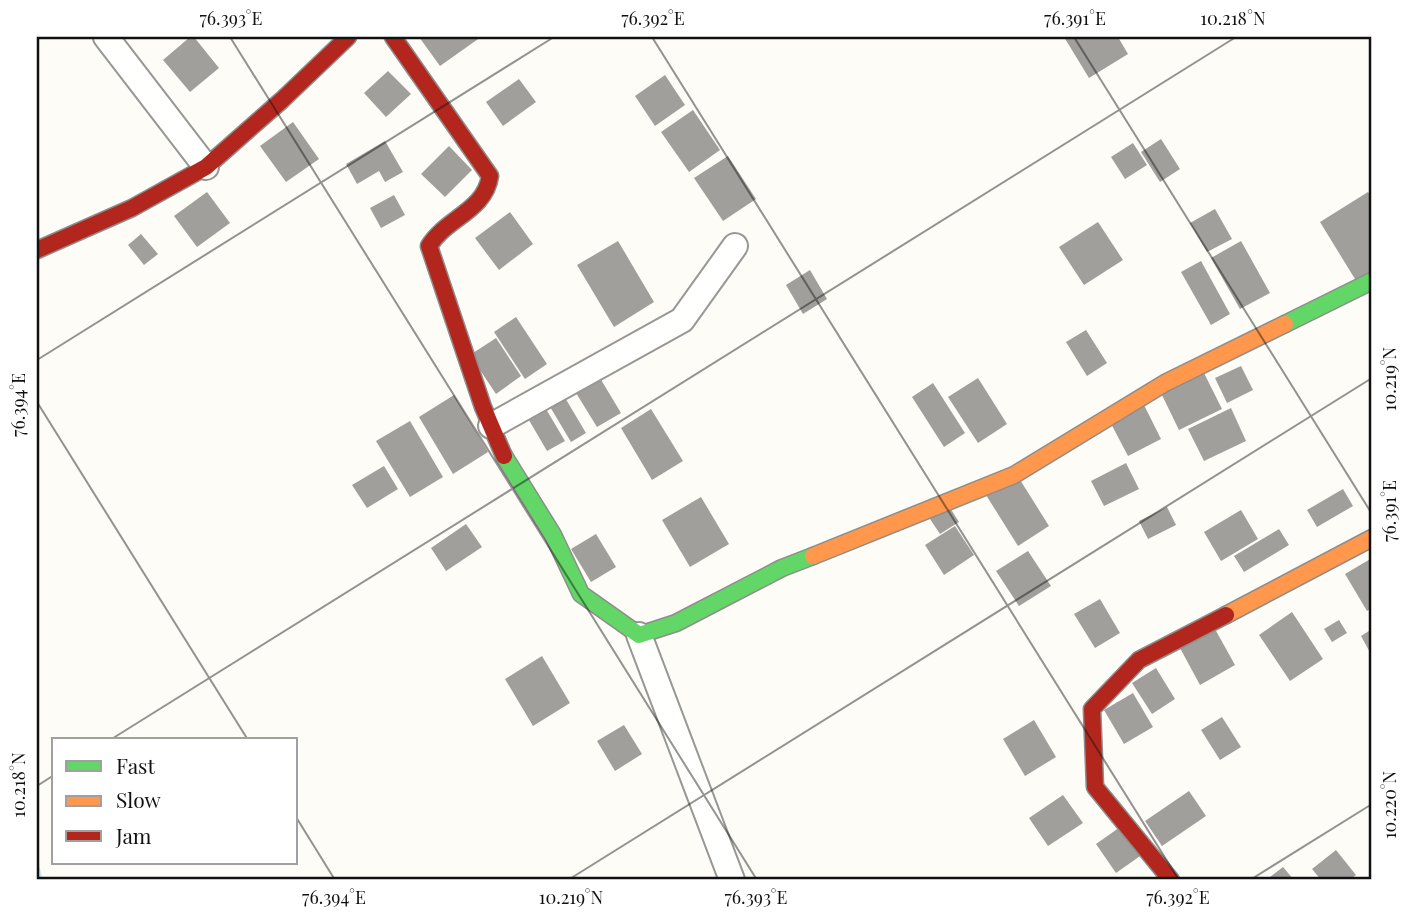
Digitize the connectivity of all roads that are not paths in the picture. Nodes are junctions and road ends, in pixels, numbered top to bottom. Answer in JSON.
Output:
{"nodes":[{"id":1,"x":106,"y":37,"type":"edge"},
{"id":2,"x":348,"y":37,"type":"edge"},
{"id":3,"x":393,"y":37,"type":"edge"},
{"id":4,"x":206,"y":167,"type":"junction"},
{"id":5,"x":735,"y":246,"type":"dead end"},
{"id":6,"x":37,"y":250,"type":"edge"},
{"id":7,"x":1372,"y":281,"type":"edge"},
{"id":8,"x":491,"y":426,"type":"junction"},
{"id":9,"x":1372,"y":538,"type":"edge"},
{"id":10,"x":639,"y":635,"type":"junction"},
{"id":11,"x":732,"y":880,"type":"edge"},
{"id":12,"x":1171,"y":880,"type":"edge"}],
"edges":[{"from":1,"to":4,"type":"street"},
{"from":2,"to":4,"type":"street"},
{"from":3,"to":8,"type":"street"},
{"from":4,"to":6,"type":"street"},
{"from":5,"to":8,"type":"street"},
{"from":7,"to":10,"type":"street"},
{"from":8,"to":10,"type":"street"},
{"from":9,"to":12,"type":"street"},
{"from":10,"to":11,"type":"street"}]}
